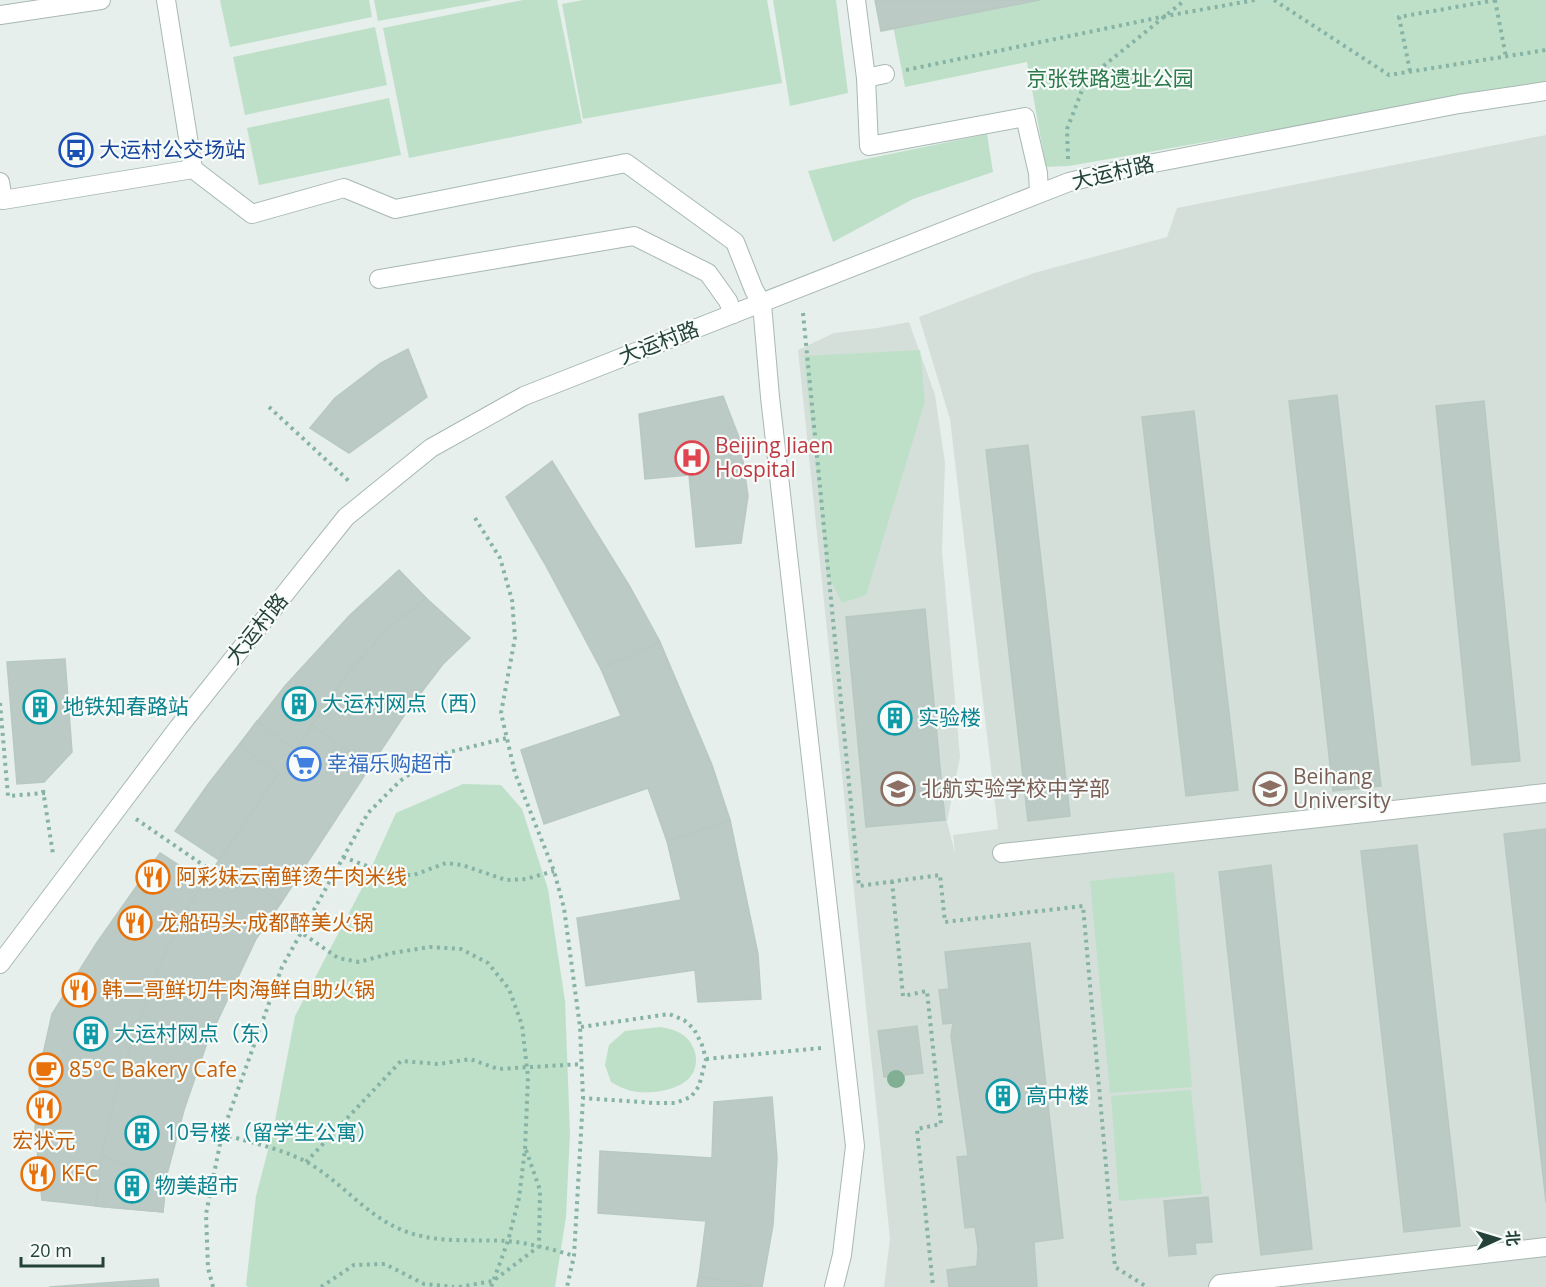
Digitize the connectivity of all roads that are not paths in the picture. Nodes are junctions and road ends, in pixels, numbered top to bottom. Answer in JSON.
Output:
{"nodes":[{"id":1,"x":101,"y":0,"type":"edge"},
{"id":2,"x":166,"y":0,"type":"edge"},
{"id":3,"x":856,"y":0,"type":"edge"},
{"id":4,"x":0,"y":15,"type":"edge"},
{"id":5,"x":885,"y":74,"type":"road end"},
{"id":6,"x":866,"y":78,"type":"junction"},
{"id":7,"x":1546,"y":91,"type":"edge"},
{"id":8,"x":193,"y":169,"type":"junction"},
{"id":9,"x":0,"y":182,"type":"edge"},
{"id":10,"x":1039,"y":193,"type":"junction"},
{"id":11,"x":379,"y":279,"type":"dead end"},
{"id":12,"x":762,"y":304,"type":"junction"},
{"id":13,"x":734,"y":314,"type":"junction"},
{"id":14,"x":1546,"y":793,"type":"edge"},
{"id":15,"x":1002,"y":853,"type":"dead end"},
{"id":16,"x":0,"y":964,"type":"edge"},
{"id":17,"x":1546,"y":1247,"type":"edge"},
{"id":18,"x":834,"y":1287,"type":"edge"},
{"id":19,"x":1218,"y":1287,"type":"edge"}],
"edges":[{"from":1,"to":4,"type":"street"},
{"from":2,"to":8,"type":"street"},
{"from":3,"to":6,"type":"street"},
{"from":5,"to":6,"type":"street"},
{"from":6,"to":10,"type":"street"},
{"from":7,"to":10,"type":"street","name":"大运村路"},
{"from":8,"to":9,"type":"street"},
{"from":8,"to":12,"type":"street"},
{"from":10,"to":12,"type":"street","name":"大运村路"},
{"from":11,"to":13,"type":"street"},
{"from":12,"to":13,"type":"street","name":"大运村路"},
{"from":12,"to":18,"type":"street"},
{"from":13,"to":16,"type":"street","name":"大运村路"},
{"from":14,"to":15,"type":"street"},
{"from":17,"to":19,"type":"street"}]}
